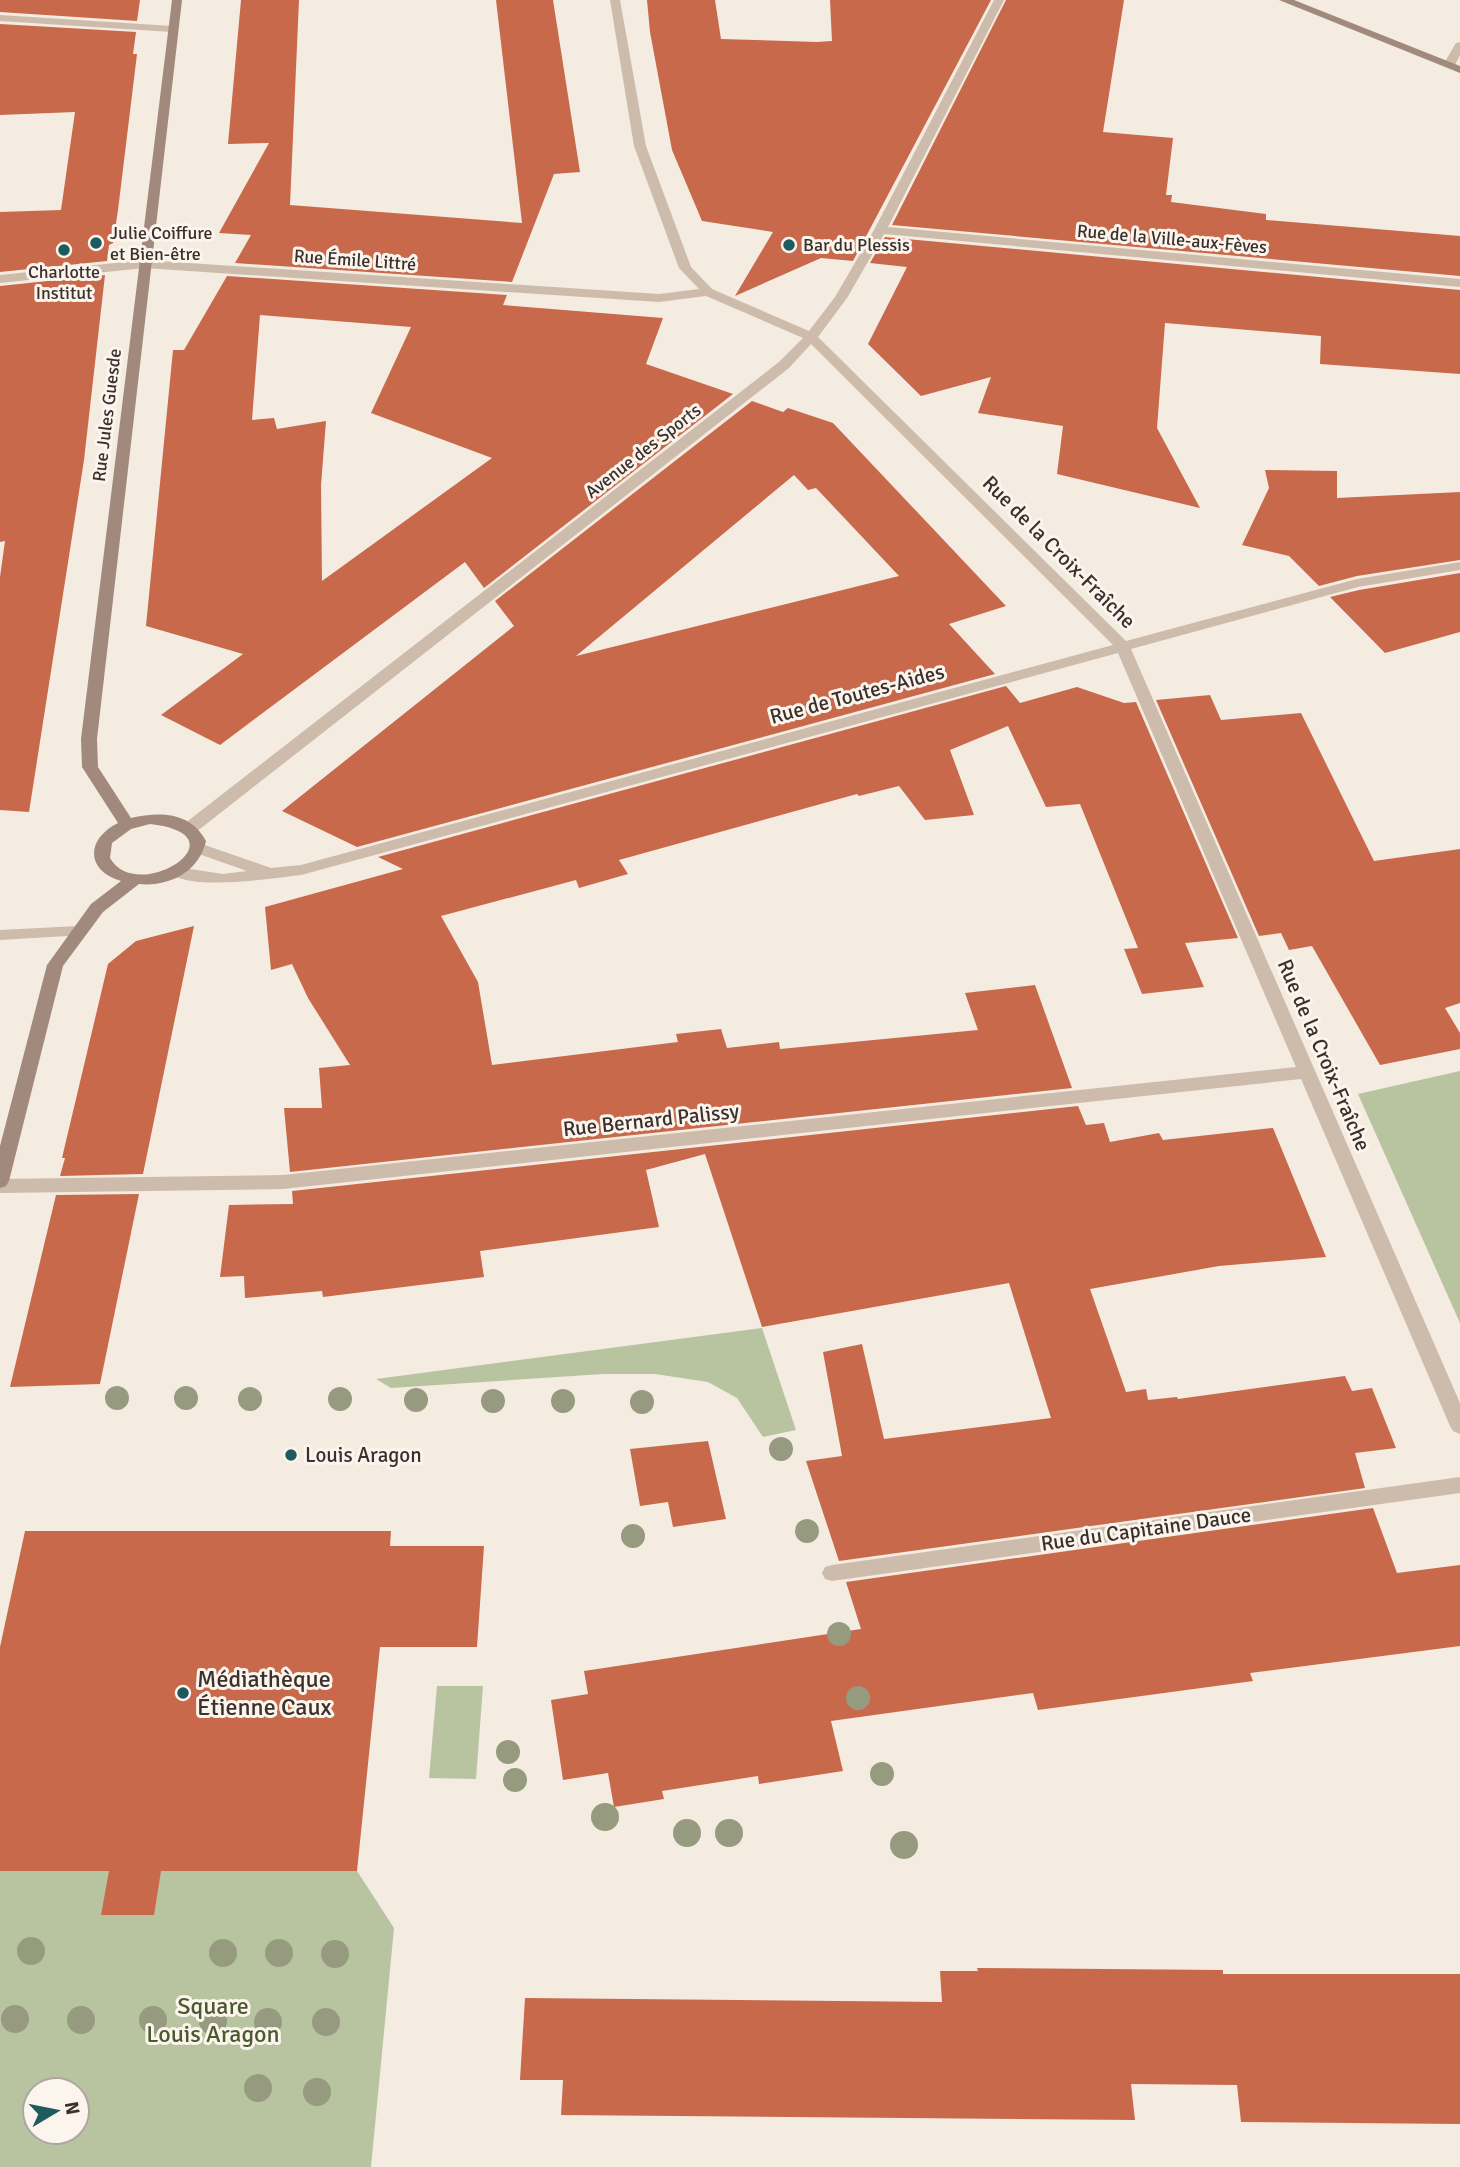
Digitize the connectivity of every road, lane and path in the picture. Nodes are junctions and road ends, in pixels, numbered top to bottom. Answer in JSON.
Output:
{"nodes":[{"id":1,"x":177,"y":0,"type":"edge"},
{"id":2,"x":615,"y":0,"type":"edge"},
{"id":3,"x":999,"y":0,"type":"edge"},
{"id":4,"x":1283,"y":0,"type":"edge"},
{"id":5,"x":0,"y":18,"type":"edge"},
{"id":6,"x":172,"y":29,"type":"junction"},
{"id":7,"x":1460,"y":45,"type":"edge"},
{"id":8,"x":1455,"y":68,"type":"edge"},
{"id":9,"x":880,"y":230,"type":"junction"},
{"id":10,"x":144,"y":264,"type":"junction"},
{"id":11,"x":0,"y":279,"type":"edge"},
{"id":12,"x":1460,"y":283,"type":"edge"},
{"id":13,"x":708,"y":292,"type":"junction"},
{"id":14,"x":811,"y":337,"type":"junction"},
{"id":15,"x":1460,"y":566,"type":"edge"},
{"id":16,"x":1122,"y":645,"type":"junction"},
{"id":17,"x":127,"y":824,"type":"junction"},
{"id":18,"x":190,"y":828,"type":"junction"},
{"id":19,"x":199,"y":848,"type":"junction"},
{"id":20,"x":177,"y":872,"type":"junction"},
{"id":21,"x":269,"y":874,"type":"junction"},
{"id":22,"x":134,"y":879,"type":"junction"},
{"id":23,"x":78,"y":931,"type":"junction"},
{"id":24,"x":0,"y":935,"type":"edge"},
{"id":25,"x":1306,"y":1072,"type":"junction"},
{"id":26,"x":0,"y":1184,"type":"edge"},
{"id":27,"x":1460,"y":1426,"type":"edge"},
{"id":28,"x":1460,"y":1485,"type":"edge"},
{"id":29,"x":832,"y":1573,"type":"dead end"}],
"edges":[{"from":1,"to":6,"type":"street","name":"Rue Jules Guesde"},
{"from":2,"to":13,"type":"street","name":"Rue de la Croix-Fraîche"},
{"from":3,"to":9,"type":"street","name":"Avenue des Sports"},
{"from":4,"to":8,"type":"street"},
{"from":5,"to":6,"type":"street"},
{"from":6,"to":10,"type":"street","name":"Rue Jules Guesde"},
{"from":7,"to":8,"type":"street"},
{"from":9,"to":12,"type":"street","name":"Rue de la Ville-aux-Fèves"},
{"from":9,"to":14,"type":"street","name":"Avenue des Sports"},
{"from":10,"to":11,"type":"street","name":"Rue Émile Littré"},
{"from":10,"to":13,"type":"street","name":"Rue Émile Littré"},
{"from":10,"to":17,"type":"street","name":"Rue Jules Guesde"},
{"from":13,"to":14,"type":"street","name":"Rue de la Croix-Fraîche"},
{"from":14,"to":16,"type":"street","name":"Rue de la Croix-Fraîche"},
{"from":14,"to":18,"type":"street","name":"Avenue des Sports"},
{"from":15,"to":16,"type":"street","name":"Rue de Toutes-Aides"},
{"from":16,"to":21,"type":"street","name":"Rue de Toutes-Aides"},
{"from":16,"to":25,"type":"street","name":"Rue de la Croix-Fraîche"},
{"from":17,"to":18,"type":"street"},
{"from":17,"to":22,"type":"street"},
{"from":18,"to":19,"type":"street"},
{"from":19,"to":20,"type":"street"},
{"from":19,"to":21,"type":"street","name":"Rue de Toutes-Aides"},
{"from":20,"to":21,"type":"street","name":"Rue de Toutes-Aides"},
{"from":20,"to":22,"type":"street"},
{"from":22,"to":23,"type":"street"},
{"from":23,"to":24,"type":"street"},
{"from":23,"to":26,"type":"street"},
{"from":25,"to":26,"type":"street","name":"Rue Bernard Palissy"},
{"from":25,"to":27,"type":"street","name":"Rue de la Croix-Fraîche"},
{"from":28,"to":29,"type":"street","name":"Rue du Capitaine Dauce"}]}
